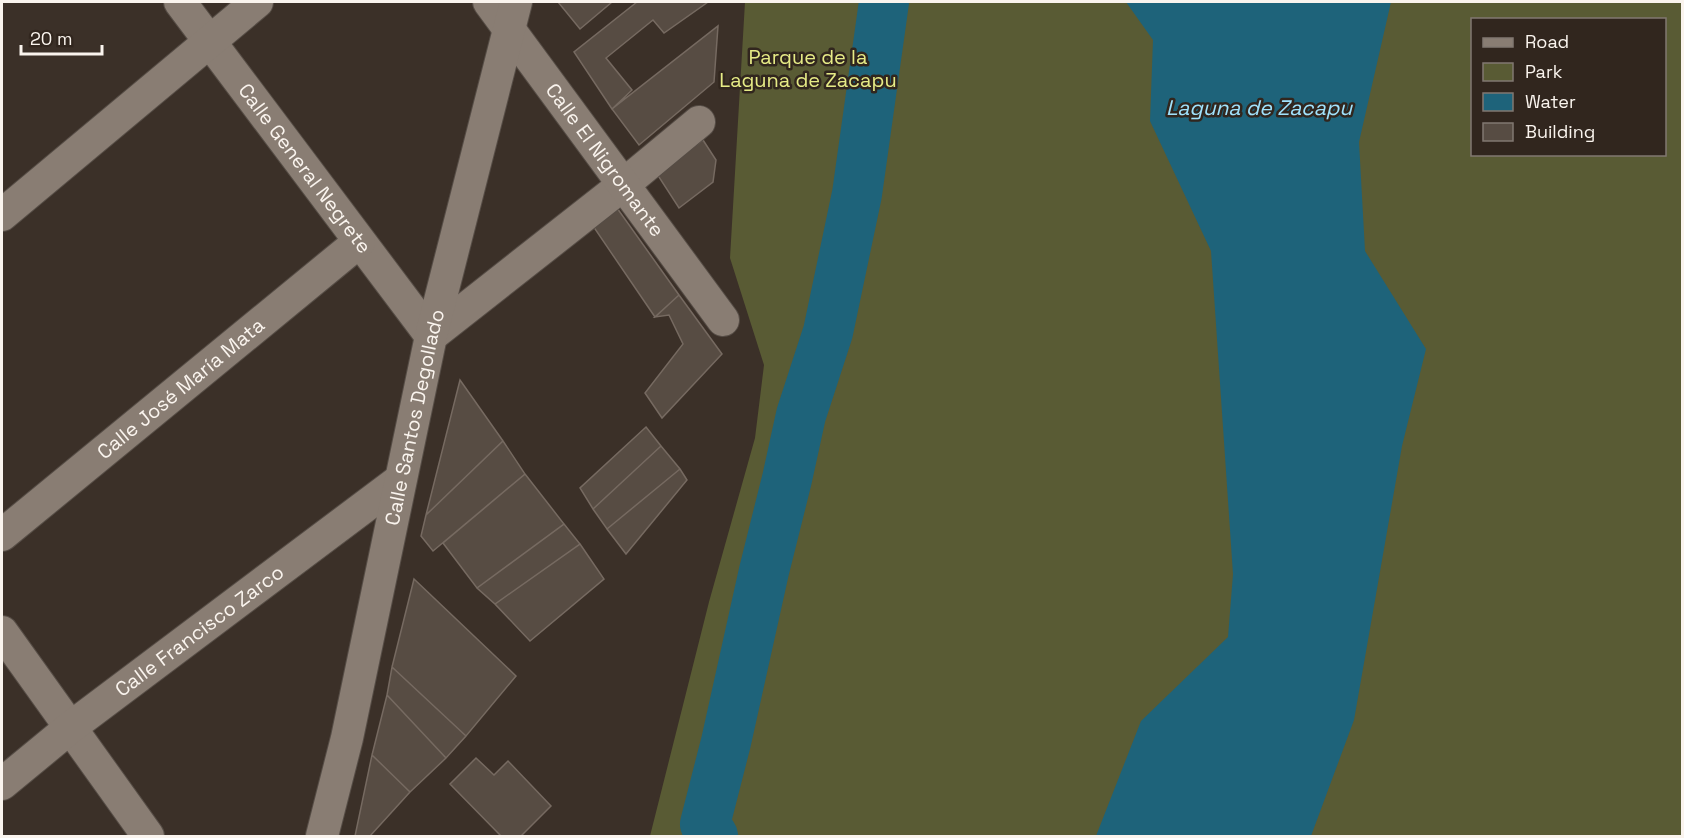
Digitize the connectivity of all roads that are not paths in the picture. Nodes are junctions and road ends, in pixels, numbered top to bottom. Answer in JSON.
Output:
{"nodes":[{"id":1,"x":180,"y":2,"type":"edge"},
{"id":2,"x":257,"y":2,"type":"edge"},
{"id":3,"x":489,"y":2,"type":"edge"},
{"id":4,"x":513,"y":16,"type":"edge"},
{"id":5,"x":209,"y":41,"type":"junction"},
{"id":6,"x":699,"y":122,"type":"dead end"},
{"id":7,"x":623,"y":185,"type":"junction"},
{"id":8,"x":2,"y":215,"type":"edge"},
{"id":9,"x":359,"y":242,"type":"junction"},
{"id":10,"x":723,"y":320,"type":"dead end"},
{"id":11,"x":430,"y":336,"type":"junction"},
{"id":12,"x":400,"y":480,"type":"junction"},
{"id":13,"x":2,"y":535,"type":"edge"},
{"id":14,"x":2,"y":632,"type":"edge"},
{"id":15,"x":71,"y":727,"type":"junction"},
{"id":16,"x":2,"y":784,"type":"edge"},
{"id":17,"x":148,"y":837,"type":"edge"},
{"id":18,"x":322,"y":837,"type":"edge"}],
"edges":[{"from":1,"to":5,"type":"street","name":"Calle General Negrete"},
{"from":2,"to":5,"type":"street"},
{"from":3,"to":4,"type":"street","name":"Calle El Nigromante"},
{"from":4,"to":7,"type":"street","name":"Calle El Nigromante"},
{"from":4,"to":11,"type":"street","name":"Calle Santos Degollado"},
{"from":5,"to":8,"type":"street"},
{"from":5,"to":9,"type":"street","name":"Calle General Negrete"},
{"from":6,"to":7,"type":"street"},
{"from":7,"to":10,"type":"street","name":"Calle El Nigromante"},
{"from":7,"to":11,"type":"street"},
{"from":9,"to":11,"type":"street","name":"Calle General Negrete"},
{"from":9,"to":13,"type":"street","name":"Calle José María Mata"},
{"from":11,"to":12,"type":"street","name":"Calle Santos Degollado"},
{"from":12,"to":15,"type":"street","name":"Calle Francisco Zarco"},
{"from":12,"to":18,"type":"street","name":"Calle Santos Degollado"},
{"from":14,"to":15,"type":"street"},
{"from":15,"to":16,"type":"street","name":"Calle Francisco Zarco"},
{"from":15,"to":17,"type":"street"}]}
